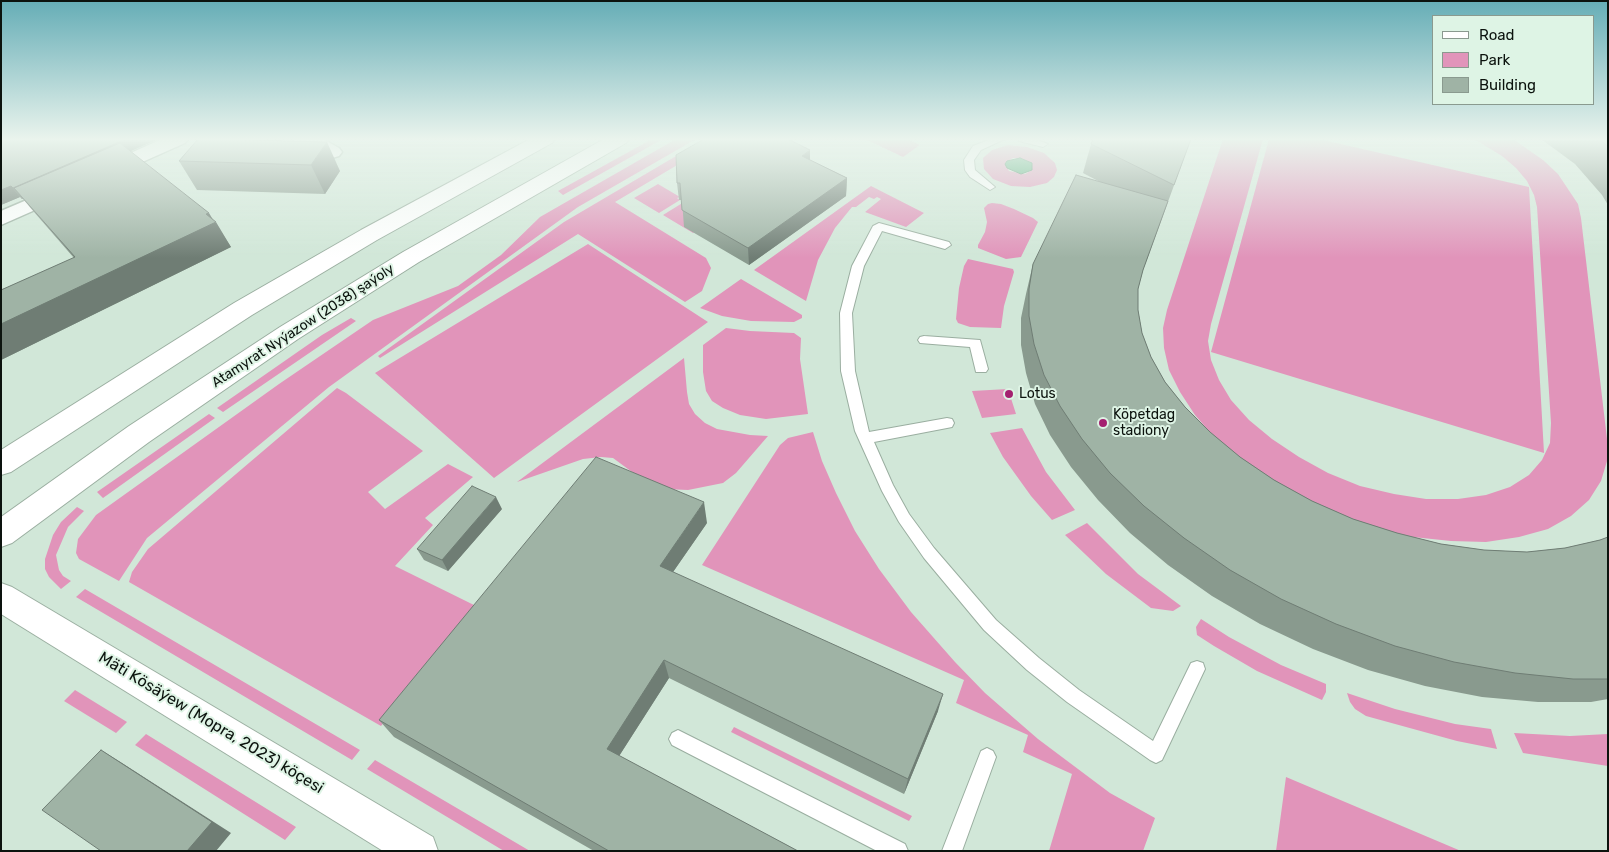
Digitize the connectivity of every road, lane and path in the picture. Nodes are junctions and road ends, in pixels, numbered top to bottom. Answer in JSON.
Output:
{"nodes":[{"id":1,"x":89,"y":179,"type":"edge"},
{"id":2,"x":472,"y":179,"type":"edge"},
{"id":3,"x":546,"y":179,"type":"edge"},
{"id":4,"x":979,"y":179,"type":"edge"},
{"id":5,"x":990,"y":187,"type":"dead end"},
{"id":6,"x":1,"y":219,"type":"edge"},
{"id":7,"x":945,"y":245,"type":"dead end"},
{"id":8,"x":924,"y":340,"type":"dead end"},
{"id":9,"x":980,"y":369,"type":"dead end"},
{"id":10,"x":947,"y":423,"type":"dead end"},
{"id":11,"x":865,"y":438,"type":"junction"},
{"id":12,"x":1,"y":464,"type":"edge"},
{"id":13,"x":1,"y":534,"type":"edge"},
{"id":14,"x":1,"y":597,"type":"edge"},
{"id":15,"x":1197,"y":669,"type":"dead end"},
{"id":16,"x":678,"y":739,"type":"dead end"},
{"id":17,"x":987,"y":757,"type":"dead end"},
{"id":18,"x":397,"y":845,"type":"edge"},
{"id":19,"x":898,"y":851,"type":"edge"},
{"id":20,"x":952,"y":851,"type":"edge"}],
"edges":[{"from":1,"to":6,"type":"street"},
{"from":2,"to":12,"type":"main road"},
{"from":3,"to":13,"type":"main road","name":"Atamyrat Nyýazow (2038) şaýoly"},
{"from":4,"to":5,"type":"lane"},
{"from":7,"to":11,"type":"lane"},
{"from":8,"to":9,"type":"lane"},
{"from":10,"to":11,"type":"lane"},
{"from":11,"to":15,"type":"lane"},
{"from":14,"to":18,"type":"main road","name":"Mäti Kösäýew (Mopra, 2023) köçesi"},
{"from":16,"to":19,"type":"lane"},
{"from":17,"to":20,"type":"lane"}]}
